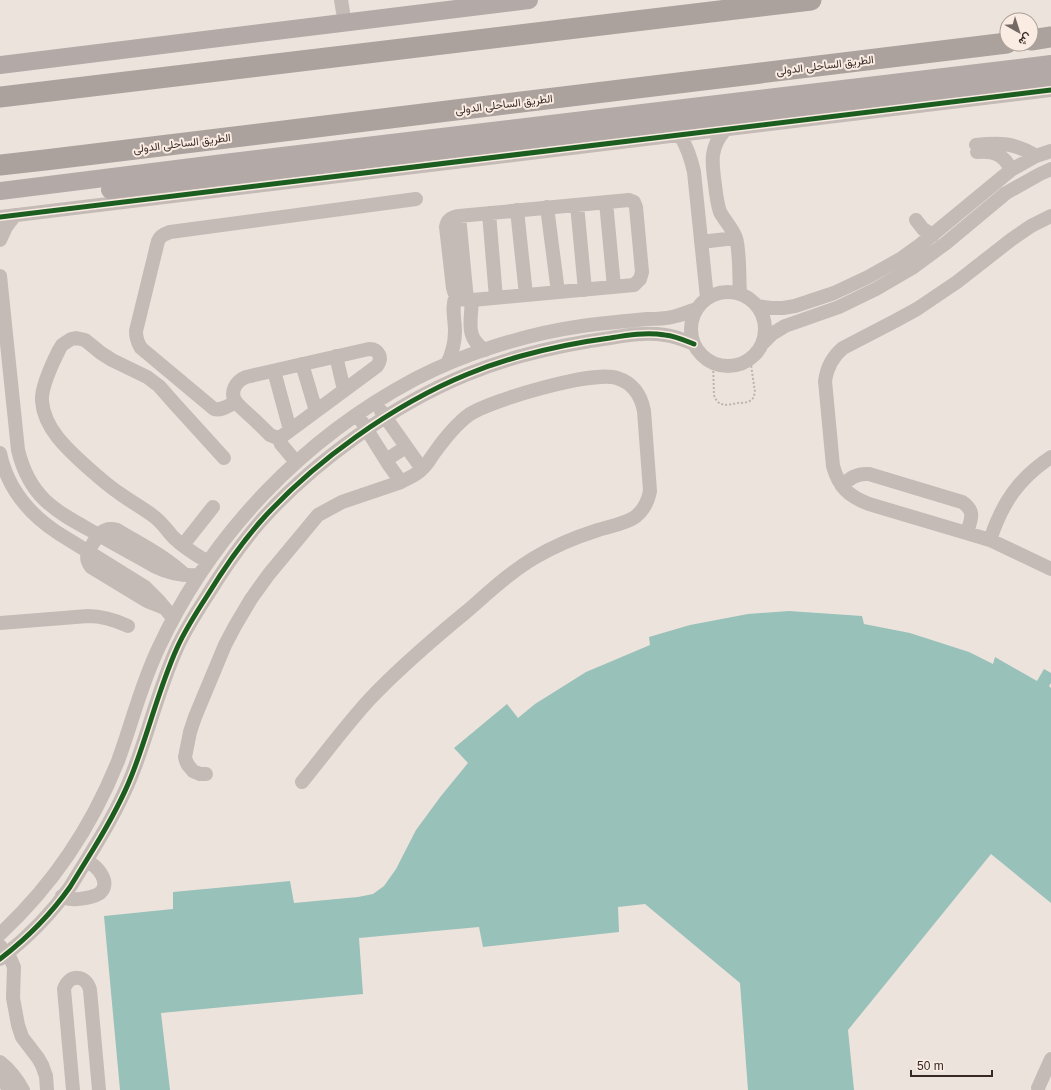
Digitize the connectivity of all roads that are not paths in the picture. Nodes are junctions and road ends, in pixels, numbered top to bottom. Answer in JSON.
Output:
{"nodes":[{"id":1,"x":445,"y":0,"type":"edge"},
{"id":2,"x":529,"y":0,"type":"edge"},
{"id":3,"x":811,"y":0,"type":"edge"},
{"id":4,"x":342,"y":6,"type":"edge"},
{"id":5,"x":1051,"y":37,"type":"edge"},
{"id":6,"x":1039,"y":39,"type":"edge"},
{"id":7,"x":999,"y":44,"type":"edge"},
{"id":8,"x":0,"y":54,"type":"edge"},
{"id":9,"x":1051,"y":64,"type":"edge"},
{"id":10,"x":0,"y":65,"type":"edge"},
{"id":11,"x":1051,"y":78,"type":"edge"},
{"id":12,"x":1051,"y":90,"type":"edge"},
{"id":13,"x":0,"y":97,"type":"edge"},
{"id":14,"x":724,"y":123,"type":"junction"},
{"id":15,"x":680,"y":135,"type":"junction"},
{"id":16,"x":1051,"y":151,"type":"edge"},
{"id":17,"x":1036,"y":156,"type":"junction"},
{"id":18,"x":0,"y":165,"type":"edge"},
{"id":19,"x":1051,"y":169,"type":"edge"},
{"id":20,"x":1011,"y":170,"type":"junction"},
{"id":21,"x":225,"y":183,"type":"junction"},
{"id":22,"x":56,"y":190,"type":"junction"},
{"id":23,"x":416,"y":199,"type":"dead end"},
{"id":24,"x":1,"y":201,"type":"edge"},
{"id":25,"x":606,"y":202,"type":"junction"},
{"id":26,"x":577,"y":205,"type":"junction"},
{"id":27,"x":547,"y":208,"type":"junction"},
{"id":28,"x":517,"y":210,"type":"junction"},
{"id":29,"x":489,"y":213,"type":"junction"},
{"id":30,"x":15,"y":215,"type":"junction"},
{"id":31,"x":1051,"y":216,"type":"edge"},
{"id":32,"x":933,"y":235,"type":"junction"},
{"id":33,"x":736,"y":238,"type":"junction"},
{"id":34,"x":0,"y":240,"type":"edge"},
{"id":35,"x":701,"y":242,"type":"junction"},
{"id":36,"x":920,"y":245,"type":"junction"},
{"id":37,"x":0,"y":276,"type":"edge"},
{"id":38,"x":614,"y":287,"type":"junction"},
{"id":39,"x":585,"y":290,"type":"junction"},
{"id":40,"x":558,"y":292,"type":"junction"},
{"id":41,"x":740,"y":294,"type":"junction"},
{"id":42,"x":526,"y":295,"type":"junction"},
{"id":43,"x":496,"y":298,"type":"junction"},
{"id":44,"x":707,"y":298,"type":"junction"},
{"id":45,"x":465,"y":299,"type":"junction"},
{"id":46,"x":757,"y":306,"type":"junction"},
{"id":47,"x":795,"y":306,"type":"junction"},
{"id":48,"x":696,"y":309,"type":"junction"},
{"id":49,"x":455,"y":320,"type":"junction"},
{"id":50,"x":471,"y":321,"type":"junction"},
{"id":51,"x":800,"y":321,"type":"junction"},
{"id":52,"x":694,"y":344,"type":"junction"},
{"id":53,"x":762,"y":344,"type":"junction"},
{"id":54,"x":486,"y":350,"type":"junction"},
{"id":55,"x":336,"y":356,"type":"junction"},
{"id":56,"x":302,"y":364,"type":"junction"},
{"id":57,"x":447,"y":364,"type":"junction"},
{"id":58,"x":274,"y":371,"type":"junction"},
{"id":59,"x":5,"y":383,"type":"edge"},
{"id":60,"x":344,"y":390,"type":"junction"},
{"id":61,"x":236,"y":402,"type":"junction"},
{"id":62,"x":376,"y":402,"type":"junction"},
{"id":63,"x":316,"y":411,"type":"junction"},
{"id":64,"x":357,"y":414,"type":"junction"},
{"id":65,"x":385,"y":418,"type":"junction"},
{"id":66,"x":290,"y":430,"type":"junction"},
{"id":67,"x":367,"y":430,"type":"junction"},
{"id":68,"x":278,"y":438,"type":"junction"},
{"id":69,"x":406,"y":447,"type":"junction"},
{"id":70,"x":0,"y":453,"type":"edge"},
{"id":71,"x":1051,"y":457,"type":"edge"},
{"id":72,"x":224,"y":458,"type":"dead end"},
{"id":73,"x":386,"y":460,"type":"junction"},
{"id":74,"x":296,"y":462,"type":"junction"},
{"id":75,"x":422,"y":469,"type":"junction"},
{"id":76,"x":401,"y":482,"type":"junction"},
{"id":77,"x":842,"y":486,"type":"junction"},
{"id":78,"x":213,"y":507,"type":"dead end"},
{"id":79,"x":245,"y":514,"type":"junction"},
{"id":80,"x":259,"y":524,"type":"junction"},
{"id":81,"x":967,"y":532,"type":"junction"},
{"id":82,"x":98,"y":535,"type":"junction"},
{"id":83,"x":990,"y":540,"type":"junction"},
{"id":84,"x":183,"y":545,"type":"junction"},
{"id":85,"x":88,"y":552,"type":"junction"},
{"id":86,"x":1051,"y":569,"type":"edge"},
{"id":87,"x":199,"y":570,"type":"junction"},
{"id":88,"x":219,"y":577,"type":"junction"},
{"id":89,"x":170,"y":613,"type":"junction"},
{"id":90,"x":0,"y":623,"type":"edge"},
{"id":91,"x":128,"y":626,"type":"dead end"},
{"id":92,"x":151,"y":665,"type":"junction"},
{"id":93,"x":167,"y":672,"type":"junction"},
{"id":94,"x":206,"y":774,"type":"dead end"},
{"id":95,"x":302,"y":782,"type":"dead end"},
{"id":96,"x":86,"y":861,"type":"junction"},
{"id":97,"x":62,"y":896,"type":"junction"},
{"id":98,"x":0,"y":934,"type":"edge"},
{"id":99,"x":2,"y":953,"type":"edge"},
{"id":100,"x":1051,"y":1059,"type":"edge"},
{"id":101,"x":1,"y":1069,"type":"edge"},
{"id":102,"x":1038,"y":1088,"type":"dead end"},
{"id":103,"x":10,"y":1090,"type":"edge"},
{"id":104,"x":23,"y":1090,"type":"edge"},
{"id":105,"x":47,"y":1090,"type":"edge"},
{"id":106,"x":73,"y":1090,"type":"edge"},
{"id":107,"x":99,"y":1090,"type":"edge"}],
"edges":[{"from":1,"to":4,"type":"main road"},
{"from":2,"to":10,"type":"main road"},
{"from":3,"to":13,"type":"highway"},
{"from":4,"to":8,"type":"main road"},
{"from":5,"to":6,"type":"highway"},
{"from":7,"to":18,"type":"highway","name":"الطريق الساحلى الدولى"},
{"from":9,"to":22,"type":"main road"},
{"from":11,"to":14,"type":"main road"},
{"from":12,"to":14,"type":"street"},
{"from":14,"to":15,"type":"street"},
{"from":14,"to":21,"type":"main road"},
{"from":14,"to":33,"type":"street"},
{"from":15,"to":21,"type":"street"},
{"from":15,"to":35,"type":"street"},
{"from":16,"to":17,"type":"street"},
{"from":17,"to":20,"type":"street"},
{"from":17,"to":20,"type":"street"},
{"from":19,"to":51,"type":"street"},
{"from":20,"to":32,"type":"street"},
{"from":21,"to":22,"type":"main road"},
{"from":21,"to":30,"type":"street"},
{"from":22,"to":24,"type":"main road"},
{"from":23,"to":61,"type":"street"},
{"from":24,"to":30,"type":"street"},
{"from":25,"to":26,"type":"street"},
{"from":25,"to":38,"type":"street"},
{"from":25,"to":38,"type":"street"},
{"from":26,"to":27,"type":"street"},
{"from":26,"to":39,"type":"street"},
{"from":27,"to":28,"type":"street"},
{"from":27,"to":40,"type":"street"},
{"from":28,"to":29,"type":"street"},
{"from":28,"to":42,"type":"street"},
{"from":29,"to":43,"type":"street"},
{"from":29,"to":45,"type":"street"},
{"from":30,"to":34,"type":"street"},
{"from":31,"to":77,"type":"street"},
{"from":32,"to":36,"type":"street"},
{"from":32,"to":36,"type":"street"},
{"from":33,"to":35,"type":"street"},
{"from":33,"to":41,"type":"street"},
{"from":35,"to":44,"type":"street"},
{"from":36,"to":47,"type":"street"},
{"from":37,"to":59,"type":"street"},
{"from":38,"to":39,"type":"street"},
{"from":39,"to":40,"type":"street"},
{"from":40,"to":42,"type":"street"},
{"from":41,"to":44,"type":"street"},
{"from":41,"to":46,"type":"street"},
{"from":42,"to":43,"type":"street"},
{"from":43,"to":45,"type":"street"},
{"from":44,"to":48,"type":"street"},
{"from":45,"to":49,"type":"street"},
{"from":45,"to":50,"type":"street"},
{"from":46,"to":47,"type":"street"},
{"from":46,"to":53,"type":"street"},
{"from":47,"to":51,"type":"street"},
{"from":48,"to":52,"type":"street"},
{"from":48,"to":54,"type":"street"},
{"from":49,"to":50,"type":"street"},
{"from":49,"to":57,"type":"street"},
{"from":50,"to":54,"type":"street"},
{"from":51,"to":53,"type":"street"},
{"from":52,"to":53,"type":"street"},
{"from":52,"to":65,"type":"street"},
{"from":54,"to":57,"type":"street"},
{"from":55,"to":56,"type":"street"},
{"from":55,"to":60,"type":"street"},
{"from":55,"to":60,"type":"street"},
{"from":56,"to":58,"type":"street"},
{"from":56,"to":63,"type":"street"},
{"from":57,"to":62,"type":"street"},
{"from":58,"to":61,"type":"street"},
{"from":58,"to":66,"type":"street"},
{"from":59,"to":82,"type":"street"},
{"from":60,"to":63,"type":"street"},
{"from":61,"to":68,"type":"street"},
{"from":62,"to":64,"type":"street"},
{"from":62,"to":65,"type":"street"},
{"from":63,"to":66,"type":"street"},
{"from":64,"to":67,"type":"street"},
{"from":64,"to":74,"type":"street"},
{"from":65,"to":67,"type":"street"},
{"from":65,"to":69,"type":"street"},
{"from":66,"to":68,"type":"street"},
{"from":67,"to":73,"type":"street"},
{"from":67,"to":80,"type":"street"},
{"from":68,"to":74,"type":"street"},
{"from":69,"to":73,"type":"street"},
{"from":69,"to":75,"type":"street"},
{"from":70,"to":85,"type":"street"},
{"from":71,"to":83,"type":"street"},
{"from":72,"to":84,"type":"street"},
{"from":73,"to":76,"type":"street"},
{"from":74,"to":79,"type":"street"},
{"from":75,"to":76,"type":"street"},
{"from":75,"to":95,"type":"street"},
{"from":76,"to":94,"type":"street"},
{"from":77,"to":81,"type":"street"},
{"from":77,"to":81,"type":"street"},
{"from":78,"to":84,"type":"street"},
{"from":79,"to":80,"type":"street"},
{"from":79,"to":87,"type":"street"},
{"from":80,"to":88,"type":"street"},
{"from":81,"to":83,"type":"street"},
{"from":82,"to":85,"type":"street"},
{"from":82,"to":87,"type":"street"},
{"from":83,"to":86,"type":"street"},
{"from":84,"to":87,"type":"street"},
{"from":85,"to":89,"type":"street"},
{"from":87,"to":88,"type":"street"},
{"from":87,"to":89,"type":"street"},
{"from":88,"to":93,"type":"street"},
{"from":89,"to":92,"type":"street"},
{"from":90,"to":91,"type":"street"},
{"from":92,"to":93,"type":"street"},
{"from":92,"to":98,"type":"street"},
{"from":93,"to":96,"type":"street"},
{"from":96,"to":97,"type":"street"},
{"from":96,"to":97,"type":"street"},
{"from":97,"to":99,"type":"street"},
{"from":99,"to":105,"type":"street"},
{"from":100,"to":102,"type":"street"},
{"from":101,"to":103,"type":"street"},
{"from":101,"to":104,"type":"street"},
{"from":106,"to":107,"type":"street"}]}
